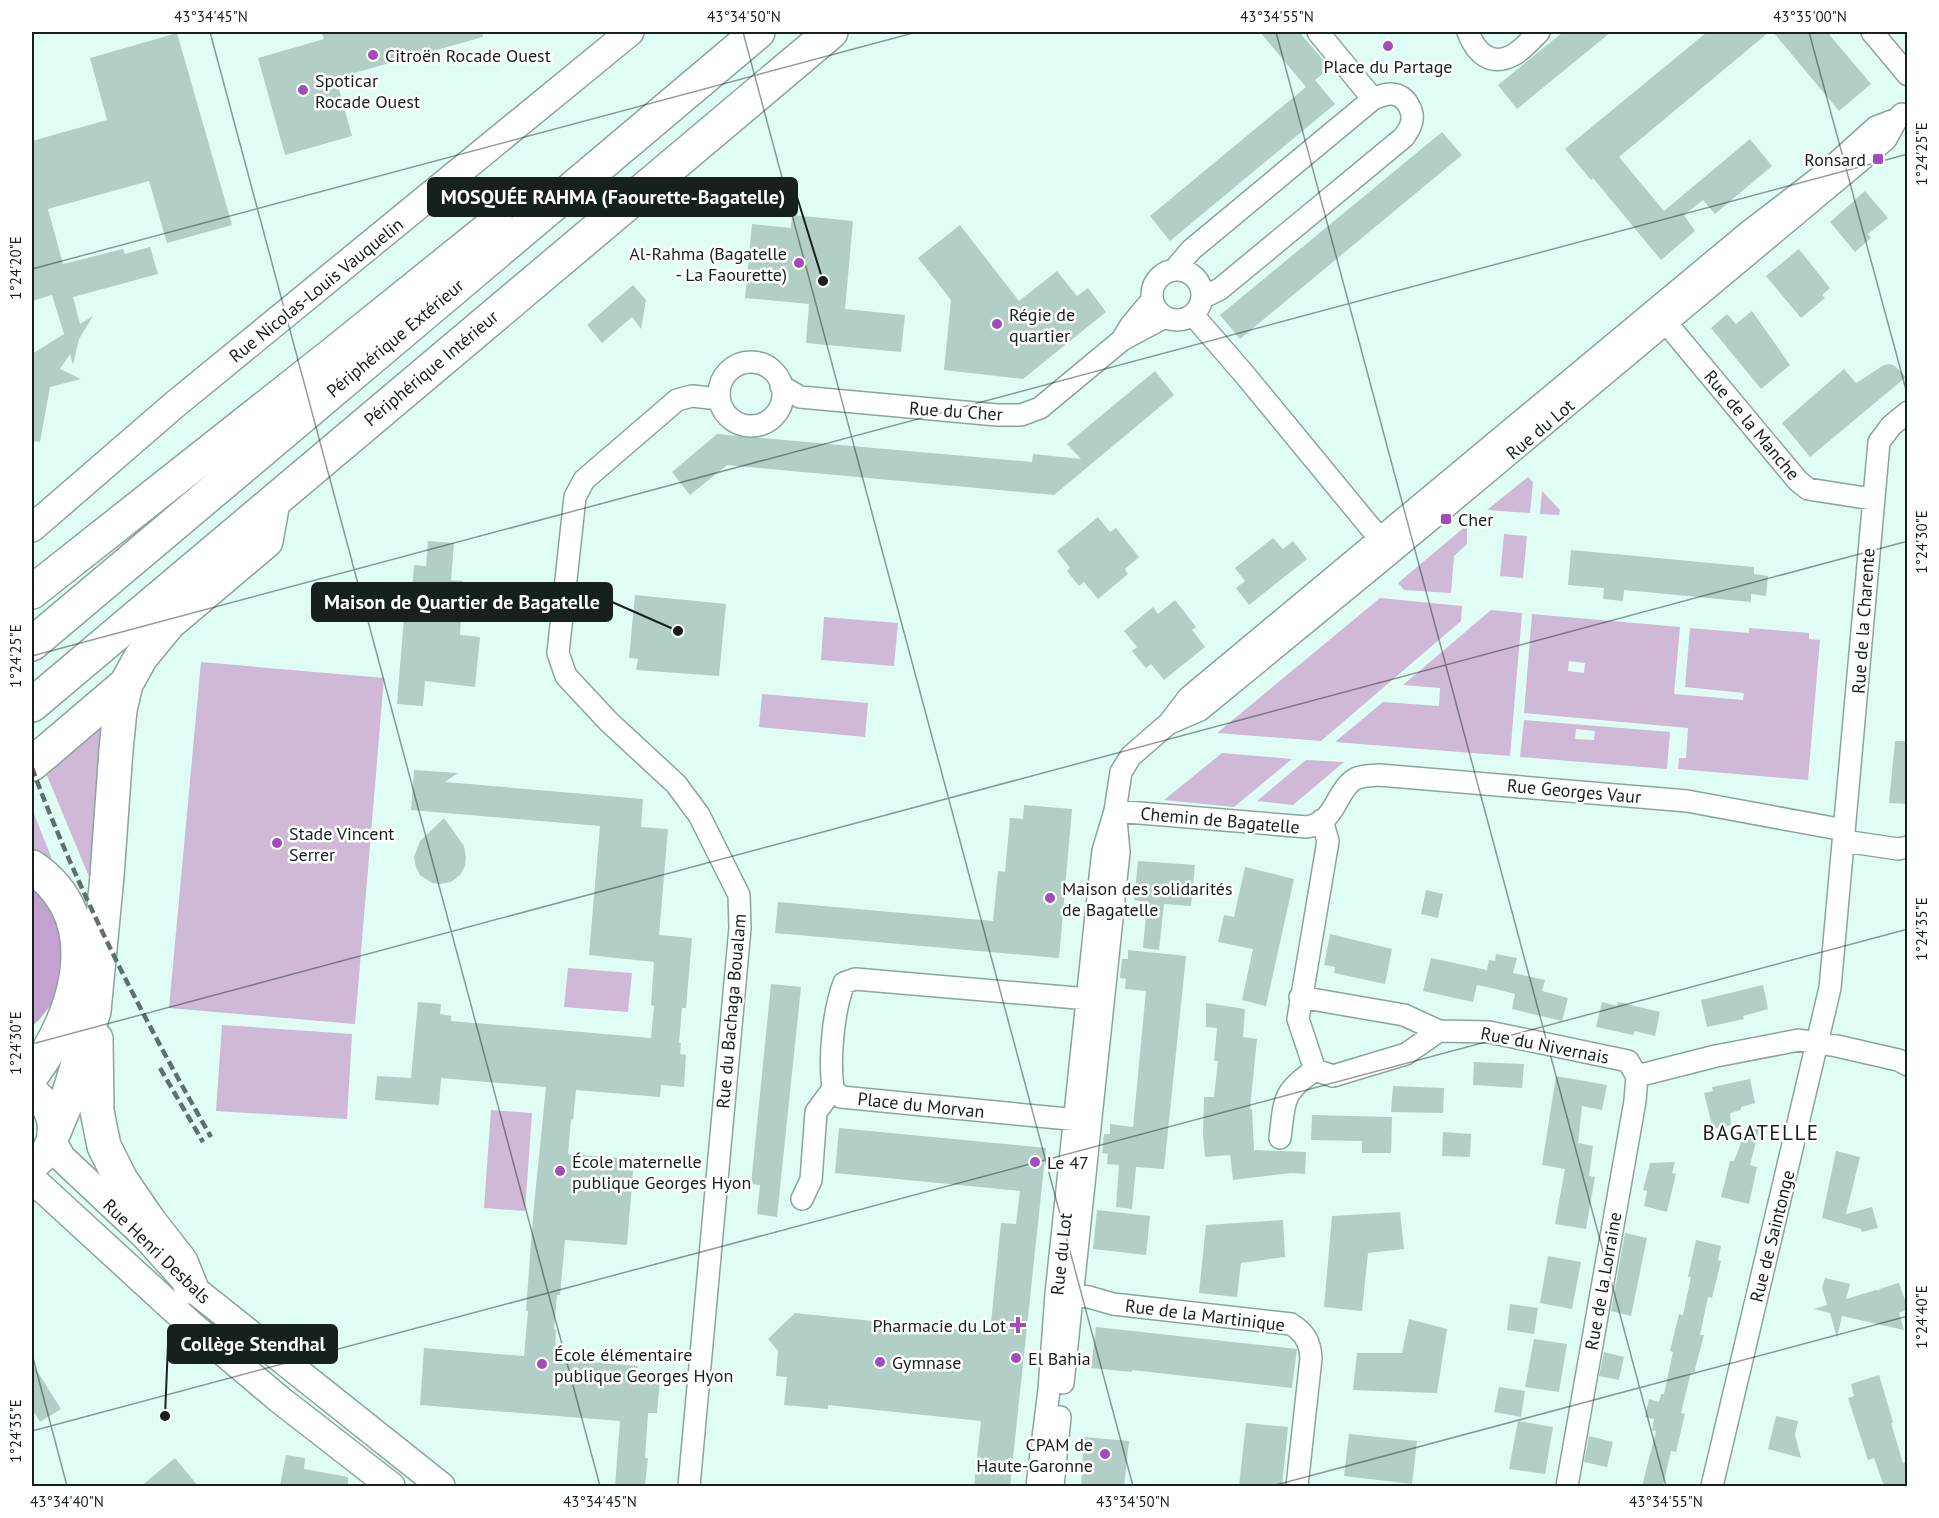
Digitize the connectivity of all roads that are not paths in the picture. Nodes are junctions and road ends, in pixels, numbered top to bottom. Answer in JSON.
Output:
{"nodes":[{"id":1,"x":630,"y":32,"type":"edge"},
{"id":2,"x":758,"y":32,"type":"edge"},
{"id":3,"x":831,"y":32,"type":"edge"},
{"id":4,"x":1318,"y":32,"type":"edge"},
{"id":5,"x":1468,"y":32,"type":"edge"},
{"id":6,"x":1539,"y":32,"type":"edge"},
{"id":7,"x":1872,"y":32,"type":"edge"},
{"id":8,"x":1908,"y":75,"type":"edge"},
{"id":9,"x":683,"y":94,"type":"junction"},
{"id":10,"x":1372,"y":99,"type":"junction"},
{"id":11,"x":1902,"y":114,"type":"edge"},
{"id":12,"x":1175,"y":269,"type":"junction"},
{"id":13,"x":1197,"y":307,"type":"junction"},
{"id":14,"x":1158,"y":309,"type":"junction"},
{"id":15,"x":1661,"y":317,"type":"junction"},
{"id":16,"x":787,"y":396,"type":"junction"},
{"id":17,"x":719,"y":399,"type":"junction"},
{"id":18,"x":1908,"y":412,"type":"edge"},
{"id":19,"x":1872,"y":499,"type":"junction"},
{"id":20,"x":273,"y":502,"type":"junction"},
{"id":21,"x":32,"y":528,"type":"edge"},
{"id":22,"x":1386,"y":546,"type":"junction"},
{"id":23,"x":32,"y":592,"type":"edge"},
{"id":24,"x":32,"y":644,"type":"edge"},
{"id":25,"x":126,"y":684,"type":"junction"},
{"id":26,"x":32,"y":705,"type":"edge"},
{"id":27,"x":32,"y":764,"type":"edge"},
{"id":28,"x":1115,"y":811,"type":"junction"},
{"id":29,"x":1322,"y":820,"type":"junction"},
{"id":30,"x":1844,"y":836,"type":"junction"},
{"id":31,"x":1908,"y":847,"type":"edge"},
{"id":32,"x":32,"y":867,"type":"edge"},
{"id":33,"x":1300,"y":997,"type":"junction"},
{"id":34,"x":1096,"y":1000,"type":"junction"},
{"id":35,"x":82,"y":1007,"type":"junction"},
{"id":36,"x":1439,"y":1031,"type":"junction"},
{"id":37,"x":32,"y":1041,"type":"edge"},
{"id":38,"x":1818,"y":1043,"type":"junction"},
{"id":39,"x":1908,"y":1065,"type":"edge"},
{"id":40,"x":1315,"y":1070,"type":"junction"},
{"id":41,"x":32,"y":1075,"type":"edge"},
{"id":42,"x":1637,"y":1076,"type":"junction"},
{"id":43,"x":833,"y":1089,"type":"junction"},
{"id":44,"x":32,"y":1092,"type":"edge"},
{"id":45,"x":1083,"y":1121,"type":"junction"},
{"id":46,"x":53,"y":1136,"type":"junction"},
{"id":47,"x":1280,"y":1138,"type":"dead end"},
{"id":48,"x":32,"y":1165,"type":"edge"},
{"id":49,"x":32,"y":1179,"type":"edge"},
{"id":50,"x":802,"y":1199,"type":"dead end"},
{"id":51,"x":191,"y":1287,"type":"junction"},
{"id":52,"x":1065,"y":1294,"type":"junction"},
{"id":53,"x":1056,"y":1390,"type":"junction"},
{"id":54,"x":391,"y":1486,"type":"edge"},
{"id":55,"x":441,"y":1486,"type":"edge"},
{"id":56,"x":689,"y":1486,"type":"edge"},
{"id":57,"x":1037,"y":1486,"type":"edge"},
{"id":58,"x":1053,"y":1486,"type":"edge"},
{"id":59,"x":1297,"y":1486,"type":"edge"},
{"id":60,"x":1567,"y":1486,"type":"edge"},
{"id":61,"x":1712,"y":1486,"type":"edge"}],
"edges":[{"from":1,"to":21,"type":"street","name":"Rue Nicolas-Louis Vauquelin"},
{"from":2,"to":9,"type":"highway","name":"Périphérique Extérieur"},
{"from":3,"to":20,"type":"highway","name":"Périphérique Intérieur"},
{"from":4,"to":10,"type":"street"},
{"from":5,"to":6,"type":"street"},
{"from":7,"to":8,"type":"street"},
{"from":9,"to":23,"type":"highway"},
{"from":9,"to":24,"type":"highway","name":"Périphérique Extérieur"},
{"from":10,"to":12,"type":"street"},
{"from":10,"to":13,"type":"street"},
{"from":11,"to":15,"type":"street","name":"Rue du Lot"},
{"from":12,"to":13,"type":"street"},
{"from":12,"to":14,"type":"street"},
{"from":13,"to":14,"type":"street"},
{"from":13,"to":22,"type":"street"},
{"from":14,"to":16,"type":"street","name":"Rue du Cher"},
{"from":15,"to":19,"type":"street","name":"Rue de la Manche"},
{"from":15,"to":22,"type":"street","name":"Rue du Lot"},
{"from":16,"to":17,"type":"street"},
{"from":16,"to":17,"type":"street"},
{"from":17,"to":56,"type":"street","name":"Rue du Bachaga Boualam"},
{"from":18,"to":19,"type":"street","name":"Rue de la Charente"},
{"from":19,"to":30,"type":"street","name":"Rue de la Charente"},
{"from":20,"to":25,"type":"highway"},
{"from":20,"to":26,"type":"highway","name":"Périphérique Intérieur"},
{"from":22,"to":28,"type":"street","name":"Rue du Lot"},
{"from":25,"to":27,"type":"highway"},
{"from":25,"to":35,"type":"highway"},
{"from":28,"to":29,"type":"street","name":"Chemin de Bagatelle"},
{"from":28,"to":34,"type":"street","name":"Rue du Lot"},
{"from":29,"to":30,"type":"street","name":"Rue Georges Vaur"},
{"from":29,"to":33,"type":"street","name":"Chemin de Bagatelle"},
{"from":30,"to":31,"type":"street","name":"Rue Georges Vaur"},
{"from":30,"to":38,"type":"street","name":"Rue de Saintonge"},
{"from":32,"to":35,"type":"highway"},
{"from":33,"to":36,"type":"street","name":"Rue du Nivernais"},
{"from":33,"to":40,"type":"street"},
{"from":34,"to":43,"type":"street","name":"Place du Morvan"},
{"from":34,"to":45,"type":"street","name":"Rue du Lot"},
{"from":35,"to":37,"type":"highway"},
{"from":35,"to":41,"type":"highway"},
{"from":35,"to":46,"type":"highway"},
{"from":35,"to":51,"type":"highway"},
{"from":36,"to":40,"type":"street"},
{"from":36,"to":42,"type":"street","name":"Rue du Nivernais"},
{"from":38,"to":39,"type":"street"},
{"from":38,"to":42,"type":"street"},
{"from":38,"to":61,"type":"street","name":"Rue de Saintonge"},
{"from":40,"to":47,"type":"street"},
{"from":42,"to":60,"type":"street","name":"Rue de la Lorraine"},
{"from":43,"to":45,"type":"street","name":"Place du Morvan"},
{"from":43,"to":50,"type":"street"},
{"from":44,"to":46,"type":"main road"},
{"from":45,"to":52,"type":"street","name":"Rue du Lot"},
{"from":46,"to":48,"type":"main road"},
{"from":46,"to":51,"type":"street","name":"Rue Henri Desbals"},
{"from":49,"to":54,"type":"street","name":"Rue Henri Desbals"},
{"from":51,"to":55,"type":"street","name":"Rue Henri Desbals"},
{"from":52,"to":53,"type":"street","name":"Rue du Lot"},
{"from":52,"to":59,"type":"street","name":"Rue de la Martinique"},
{"from":53,"to":57,"type":"street","name":"Rue du Lot"},
{"from":53,"to":58,"type":"street","name":"Rue du Lot"}]}
